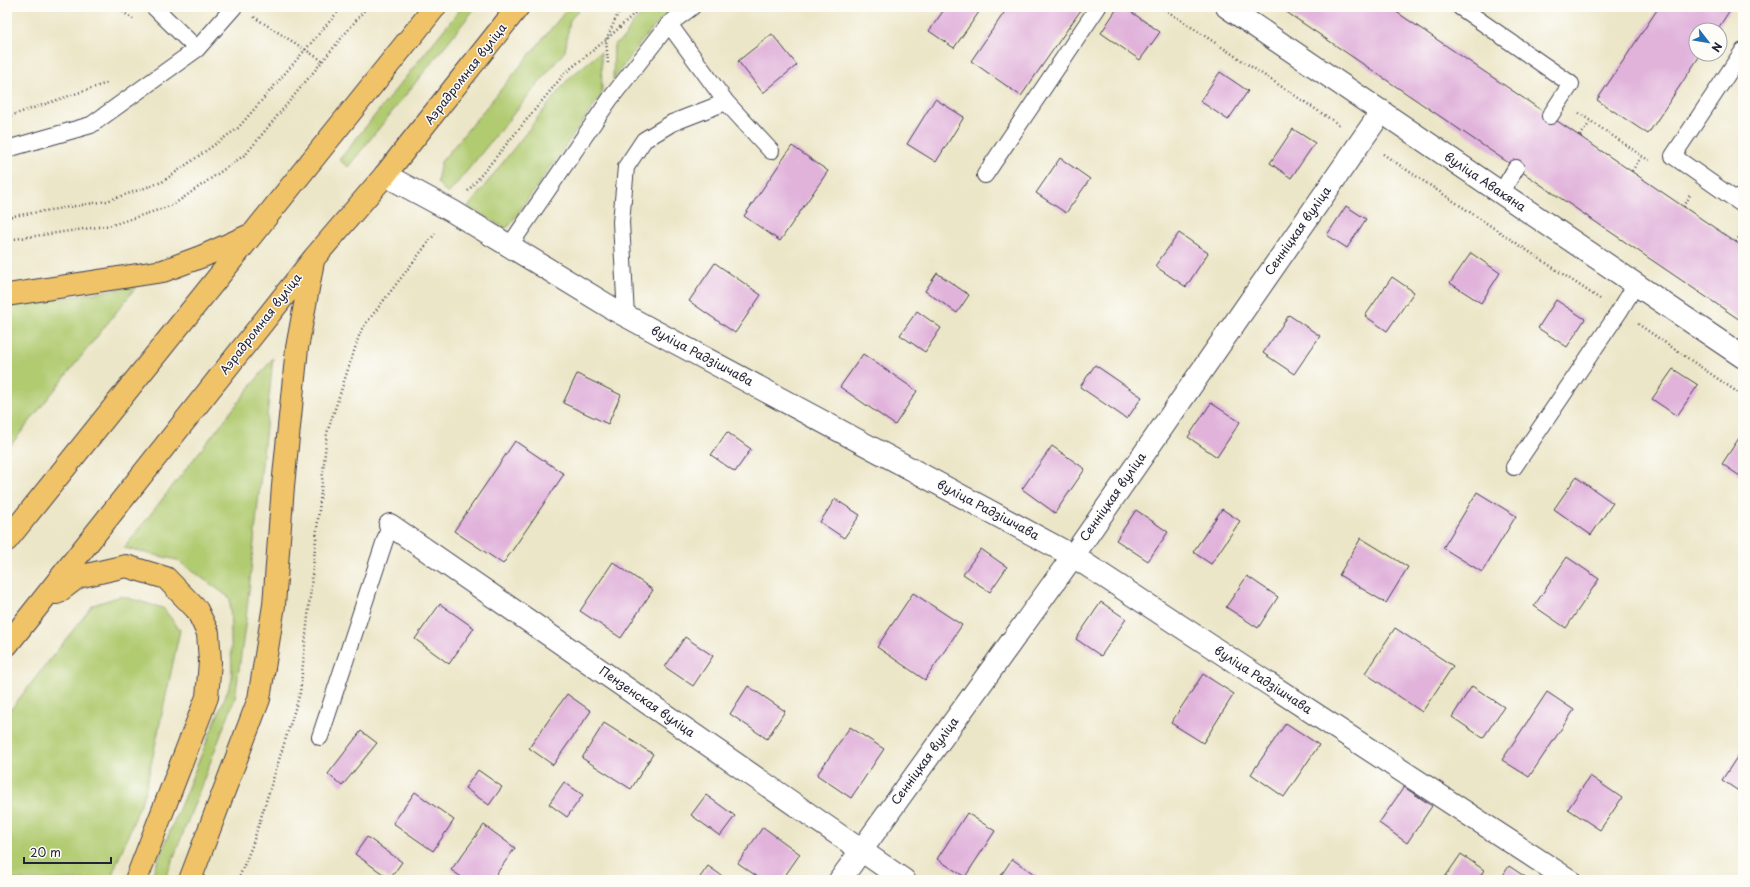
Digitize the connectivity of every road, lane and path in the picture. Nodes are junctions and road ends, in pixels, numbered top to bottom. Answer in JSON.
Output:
{"nodes":[{"id":1,"x":154,"y":7,"type":"edge"},
{"id":2,"x":234,"y":7,"type":"edge"},
{"id":3,"x":342,"y":7,"type":"edge"},
{"id":4,"x":368,"y":7,"type":"edge"},
{"id":5,"x":435,"y":7,"type":"edge"},
{"id":6,"x":518,"y":7,"type":"edge"},
{"id":7,"x":621,"y":7,"type":"edge"},
{"id":8,"x":641,"y":7,"type":"edge"},
{"id":9,"x":692,"y":7,"type":"edge"},
{"id":10,"x":1098,"y":7,"type":"edge"},
{"id":11,"x":1161,"y":7,"type":"edge"},
{"id":12,"x":1227,"y":7,"type":"edge"},
{"id":13,"x":1460,"y":7,"type":"edge"},
{"id":14,"x":252,"y":16,"type":"dead end"},
{"id":15,"x":669,"y":24,"type":"junction"},
{"id":16,"x":606,"y":40,"type":"junction"},
{"id":17,"x":197,"y":49,"type":"junction"},
{"id":18,"x":305,"y":49,"type":"junction"},
{"id":19,"x":1743,"y":51,"type":"edge"},
{"id":20,"x":323,"y":61,"type":"junction"},
{"id":21,"x":107,"y":83,"type":"dead end"},
{"id":22,"x":726,"y":102,"type":"junction"},
{"id":23,"x":1382,"y":111,"type":"junction"},
{"id":24,"x":1550,"y":116,"type":"dead end"},
{"id":25,"x":7,"y":117,"type":"edge"},
{"id":26,"x":1591,"y":121,"type":"dead end"},
{"id":27,"x":1580,"y":136,"type":"dead end"},
{"id":28,"x":1361,"y":140,"type":"junction"},
{"id":29,"x":7,"y":149,"type":"edge"},
{"id":30,"x":771,"y":151,"type":"dead end"},
{"id":31,"x":1642,"y":156,"type":"dead end"},
{"id":32,"x":1516,"y":168,"type":"dead end"},
{"id":33,"x":1632,"y":172,"type":"dead end"},
{"id":34,"x":385,"y":175,"type":"junction"},
{"id":35,"x":985,"y":175,"type":"dead end"},
{"id":36,"x":1501,"y":193,"type":"junction"},
{"id":37,"x":1743,"y":205,"type":"edge"},
{"id":38,"x":452,"y":211,"type":"junction"},
{"id":39,"x":7,"y":217,"type":"edge"},
{"id":40,"x":1743,"y":231,"type":"edge"},
{"id":41,"x":253,"y":234,"type":"junction"},
{"id":42,"x":7,"y":240,"type":"edge"},
{"id":43,"x":1736,"y":242,"type":"dead end"},
{"id":44,"x":510,"y":246,"type":"junction"},
{"id":45,"x":314,"y":258,"type":"junction"},
{"id":46,"x":1636,"y":284,"type":"junction"},
{"id":47,"x":7,"y":295,"type":"edge"},
{"id":48,"x":1619,"y":312,"type":"junction"},
{"id":49,"x":626,"y":316,"type":"junction"},
{"id":50,"x":1743,"y":357,"type":"edge"},
{"id":51,"x":1743,"y":396,"type":"edge"},
{"id":52,"x":1514,"y":467,"type":"dead end"},
{"id":53,"x":390,"y":525,"type":"joint"},
{"id":54,"x":7,"y":540,"type":"edge"},
{"id":55,"x":1073,"y":556,"type":"junction"},
{"id":56,"x":35,"y":609,"type":"junction"},
{"id":57,"x":7,"y":645,"type":"edge"},
{"id":58,"x":320,"y":737,"type":"dead end"},
{"id":59,"x":861,"y":850,"type":"junction"},
{"id":60,"x":136,"y":880,"type":"edge"},
{"id":61,"x":190,"y":880,"type":"edge"},
{"id":62,"x":238,"y":880,"type":"edge"},
{"id":63,"x":840,"y":880,"type":"edge"},
{"id":64,"x":904,"y":880,"type":"edge"},
{"id":65,"x":1569,"y":880,"type":"edge"}],
"edges":[{"from":1,"to":17,"type":"lane"},
{"from":2,"to":17,"type":"lane"},
{"from":3,"to":18,"type":"path"},
{"from":4,"to":20,"type":"path"},
{"from":5,"to":41,"type":"main road"},
{"from":6,"to":34,"type":"main road","name":"Аэрадромная вуліца"},
{"from":7,"to":16,"type":"path"},
{"from":8,"to":16,"type":"path"},
{"from":9,"to":15,"type":"lane"},
{"from":10,"to":35,"type":"lane"},
{"from":11,"to":28,"type":"path"},
{"from":12,"to":23,"type":"street","name":"вуліца Авакяна"},
{"from":13,"to":24,"type":"lane"},
{"from":14,"to":18,"type":"path"},
{"from":15,"to":22,"type":"lane"},
{"from":15,"to":44,"type":"lane"},
{"from":16,"to":38,"type":"path"},
{"from":17,"to":29,"type":"lane"},
{"from":18,"to":20,"type":"path"},
{"from":18,"to":39,"type":"path"},
{"from":19,"to":37,"type":"lane"},
{"from":20,"to":42,"type":"path"},
{"from":21,"to":25,"type":"path"},
{"from":22,"to":30,"type":"lane"},
{"from":22,"to":49,"type":"lane"},
{"from":23,"to":28,"type":"street","name":"Сенніцкая вуліца"},
{"from":23,"to":36,"type":"street","name":"вуліца Авакяна"},
{"from":26,"to":27,"type":"path"},
{"from":28,"to":48,"type":"path"},
{"from":28,"to":55,"type":"street","name":"Сенніцкая вуліца"},
{"from":31,"to":33,"type":"path"},
{"from":32,"to":36,"type":"lane"},
{"from":34,"to":38,"type":"street","name":"вуліца Радзішчава"},
{"from":34,"to":45,"type":"main road","name":"Аэрадромная вуліца"},
{"from":36,"to":46,"type":"street","name":"вуліца Авакяна"},
{"from":38,"to":44,"type":"street","name":"вуліца Радзішчава"},
{"from":38,"to":62,"type":"path"},
{"from":40,"to":43,"type":"path"},
{"from":41,"to":47,"type":"main road"},
{"from":41,"to":54,"type":"main road"},
{"from":44,"to":49,"type":"street","name":"вуліца Радзішчава"},
{"from":45,"to":56,"type":"main road","name":"Аэрадромная вуліца"},
{"from":45,"to":61,"type":"main road"},
{"from":46,"to":48,"type":"lane"},
{"from":46,"to":50,"type":"street","name":"вуліца Авакяна"},
{"from":48,"to":51,"type":"path"},
{"from":48,"to":52,"type":"lane"},
{"from":49,"to":55,"type":"street","name":"вуліца Радзішчава"},
{"from":53,"to":58,"type":"lane"},
{"from":53,"to":59,"type":"street","name":"Пензенская вуліца"},
{"from":55,"to":59,"type":"street","name":"Сенніцкая вуліца"},
{"from":55,"to":65,"type":"street","name":"вуліца Радзішчава"},
{"from":56,"to":57,"type":"main road","name":"Аэрадромная вуліца"},
{"from":56,"to":60,"type":"main road"},
{"from":59,"to":63,"type":"street","name":"Сенніцкая вуліца"},
{"from":59,"to":64,"type":"street","name":"Пензенская вуліца"}]}
